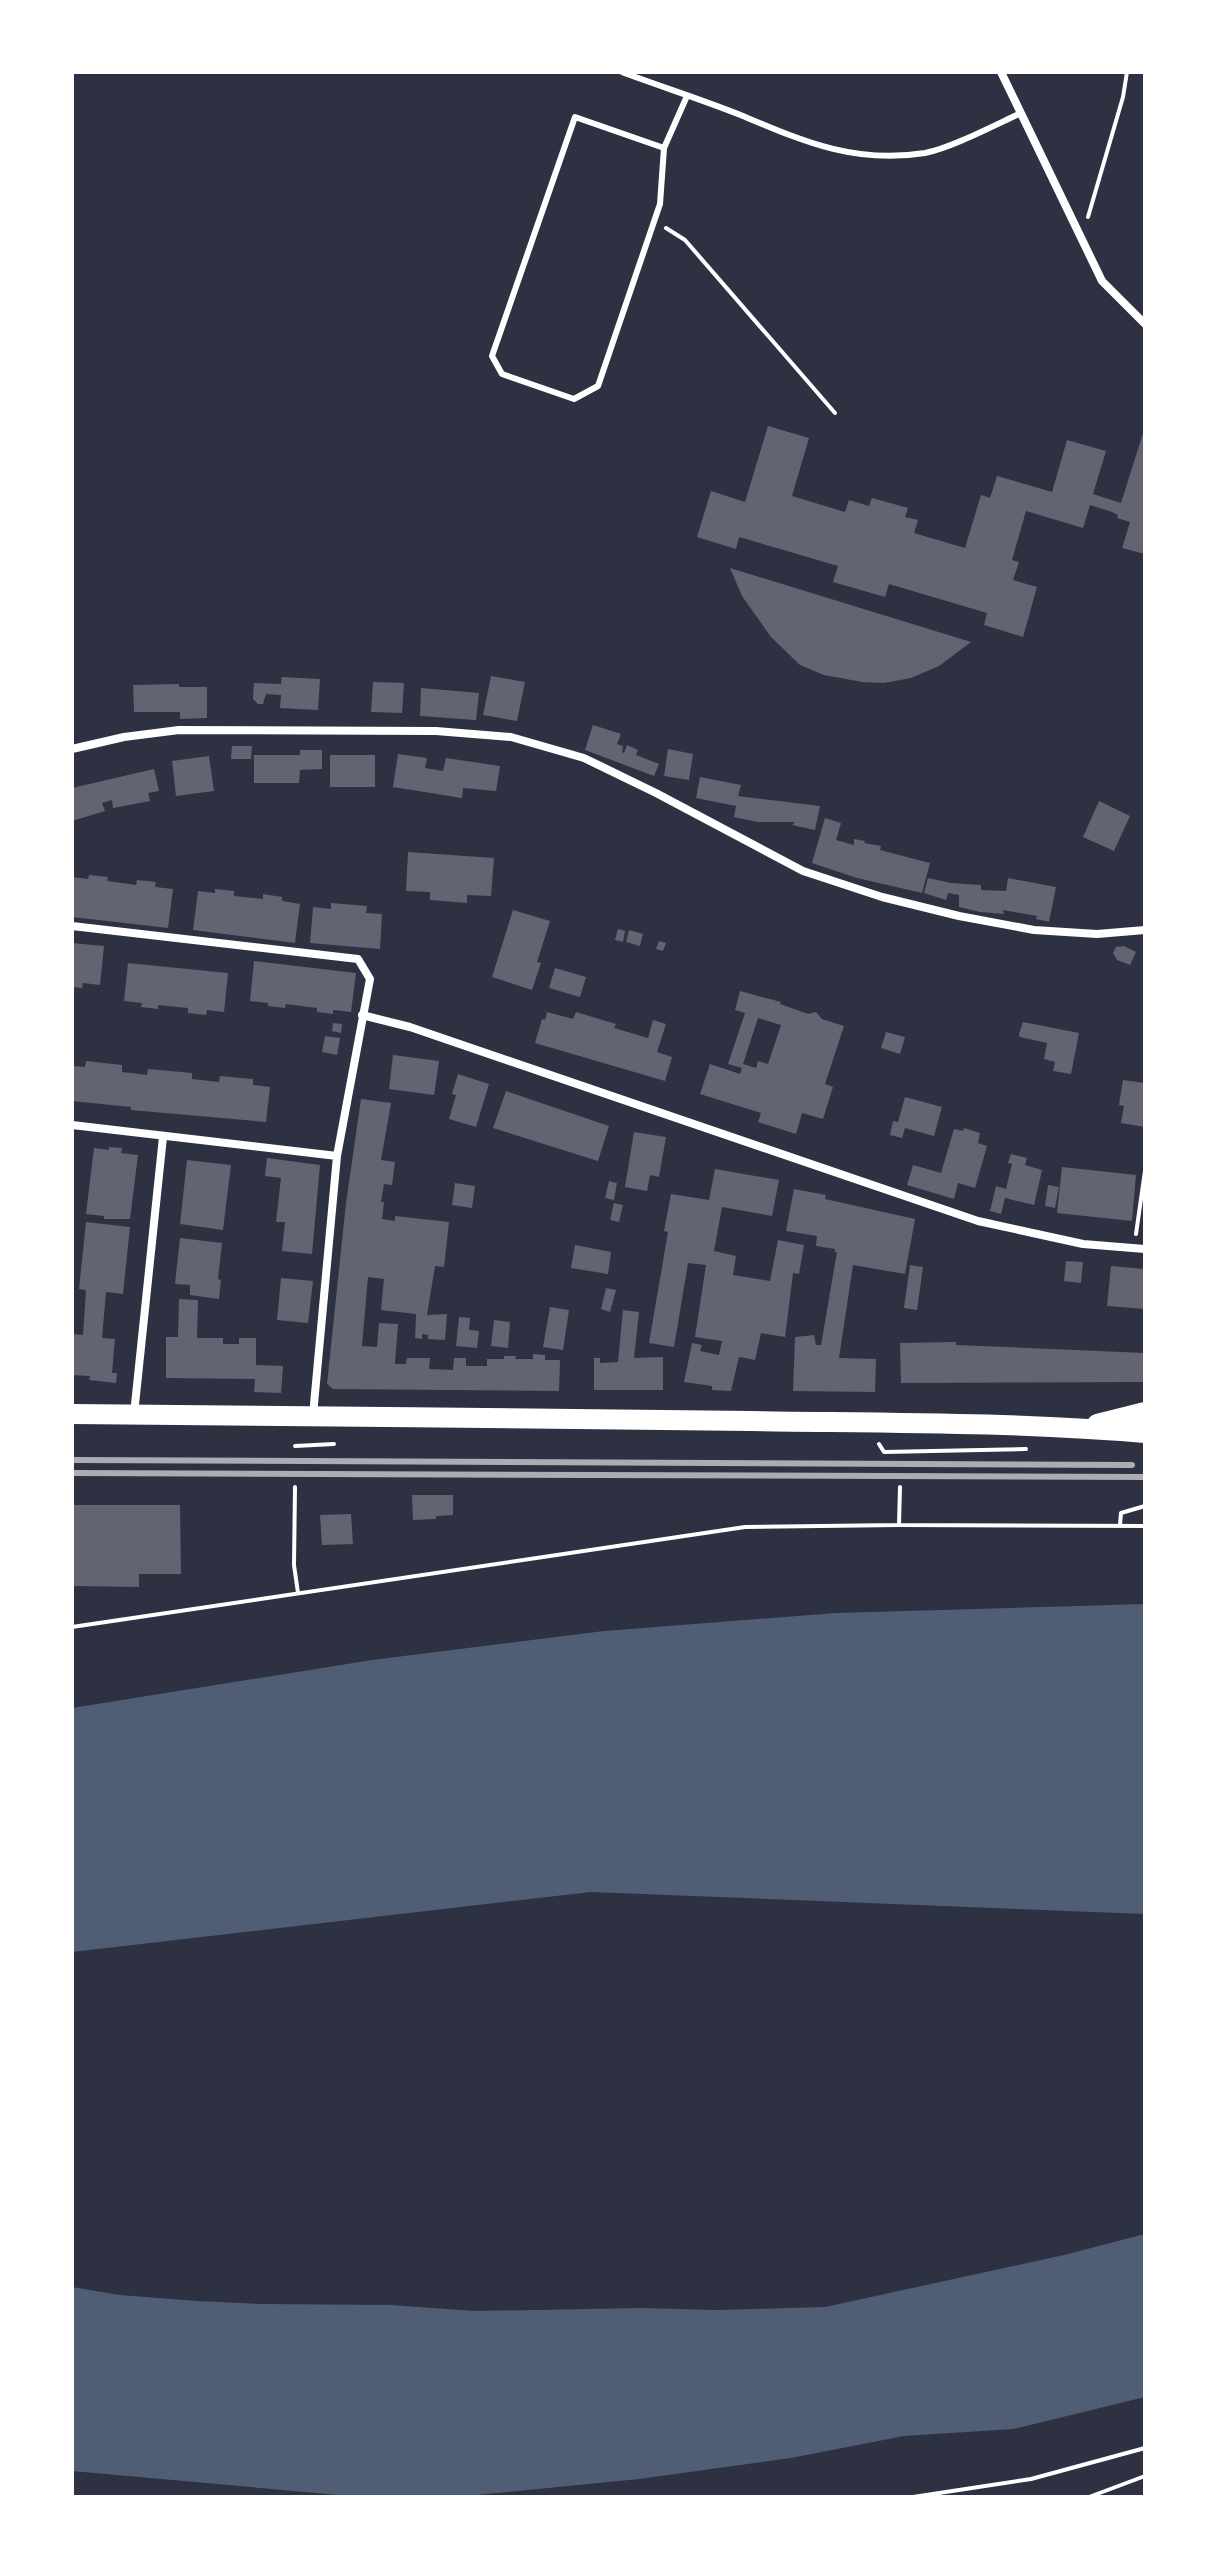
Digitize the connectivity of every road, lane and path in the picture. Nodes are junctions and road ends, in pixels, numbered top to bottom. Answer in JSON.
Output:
{"nodes":[{"id":1,"x":622,"y":72,"type":"edge"},
{"id":2,"x":1001,"y":72,"type":"edge"},
{"id":3,"x":1127,"y":72,"type":"edge"},
{"id":4,"x":687,"y":96,"type":"junction"},
{"id":5,"x":1021,"y":113,"type":"junction"},
{"id":6,"x":664,"y":148,"type":"junction"},
{"id":7,"x":654,"y":221,"type":"junction"},
{"id":8,"x":1082,"y":239,"type":"junction"},
{"id":9,"x":1145,"y":324,"type":"edge"},
{"id":10,"x":835,"y":413,"type":"dead end"},
{"id":11,"x":72,"y":749,"type":"edge"},
{"id":12,"x":72,"y":926,"type":"edge"},
{"id":13,"x":1145,"y":930,"type":"edge"},
{"id":14,"x":362,"y":1015,"type":"junction"},
{"id":15,"x":72,"y":1125,"type":"edge"},
{"id":16,"x":163,"y":1137,"type":"junction"},
{"id":17,"x":337,"y":1156,"type":"junction"},
{"id":18,"x":1145,"y":1171,"type":"edge"},
{"id":19,"x":1134,"y":1248,"type":"junction"},
{"id":20,"x":1145,"y":1249,"type":"edge"},
{"id":21,"x":1145,"y":1412,"type":"edge"},
{"id":22,"x":72,"y":1414,"type":"edge"},
{"id":23,"x":134,"y":1415,"type":"junction"},
{"id":24,"x":313,"y":1415,"type":"junction"},
{"id":25,"x":1082,"y":1428,"type":"junction"},
{"id":26,"x":1145,"y":1433,"type":"edge"},
{"id":27,"x":334,"y":1444,"type":"dead end"},
{"id":28,"x":295,"y":1446,"type":"dead end"},
{"id":29,"x":1038,"y":1449,"type":"dead end"},
{"id":30,"x":884,"y":1452,"type":"dead end"},
{"id":31,"x":295,"y":1487,"type":"dead end"},
{"id":32,"x":900,"y":1487,"type":"dead end"},
{"id":33,"x":1145,"y":1506,"type":"edge"},
{"id":34,"x":899,"y":1525,"type":"junction"},
{"id":35,"x":1120,"y":1526,"type":"junction"},
{"id":36,"x":1145,"y":1526,"type":"edge"},
{"id":37,"x":298,"y":1593,"type":"junction"},
{"id":38,"x":72,"y":1627,"type":"edge"},
{"id":39,"x":1145,"y":2448,"type":"edge"},
{"id":40,"x":1145,"y":2476,"type":"edge"},
{"id":41,"x":913,"y":2497,"type":"edge"},
{"id":42,"x":1089,"y":2497,"type":"edge"}],
"edges":[{"from":1,"to":4,"type":"lane"},
{"from":2,"to":5,"type":"street"},
{"from":3,"to":8,"type":"path"},
{"from":4,"to":5,"type":"lane"},
{"from":4,"to":6,"type":"lane"},
{"from":5,"to":8,"type":"street"},
{"from":6,"to":7,"type":"lane"},
{"from":6,"to":7,"type":"lane"},
{"from":7,"to":10,"type":"path"},
{"from":8,"to":9,"type":"street"},
{"from":11,"to":13,"type":"street"},
{"from":12,"to":14,"type":"street"},
{"from":14,"to":17,"type":"street"},
{"from":14,"to":19,"type":"street"},
{"from":15,"to":16,"type":"street"},
{"from":16,"to":17,"type":"street"},
{"from":16,"to":23,"type":"street"},
{"from":17,"to":24,"type":"street"},
{"from":18,"to":19,"type":"path"},
{"from":19,"to":20,"type":"street"},
{"from":21,"to":25,"type":"main road"},
{"from":22,"to":23,"type":"main road"},
{"from":23,"to":24,"type":"main road"},
{"from":24,"to":25,"type":"main road"},
{"from":25,"to":26,"type":"main road"},
{"from":27,"to":28,"type":"path"},
{"from":29,"to":30,"type":"path"},
{"from":31,"to":37,"type":"path"},
{"from":32,"to":34,"type":"path"},
{"from":33,"to":35,"type":"path"},
{"from":34,"to":35,"type":"path"},
{"from":34,"to":37,"type":"path"},
{"from":35,"to":36,"type":"path"},
{"from":37,"to":38,"type":"path"},
{"from":39,"to":41,"type":"path"},
{"from":40,"to":42,"type":"path"}]}
